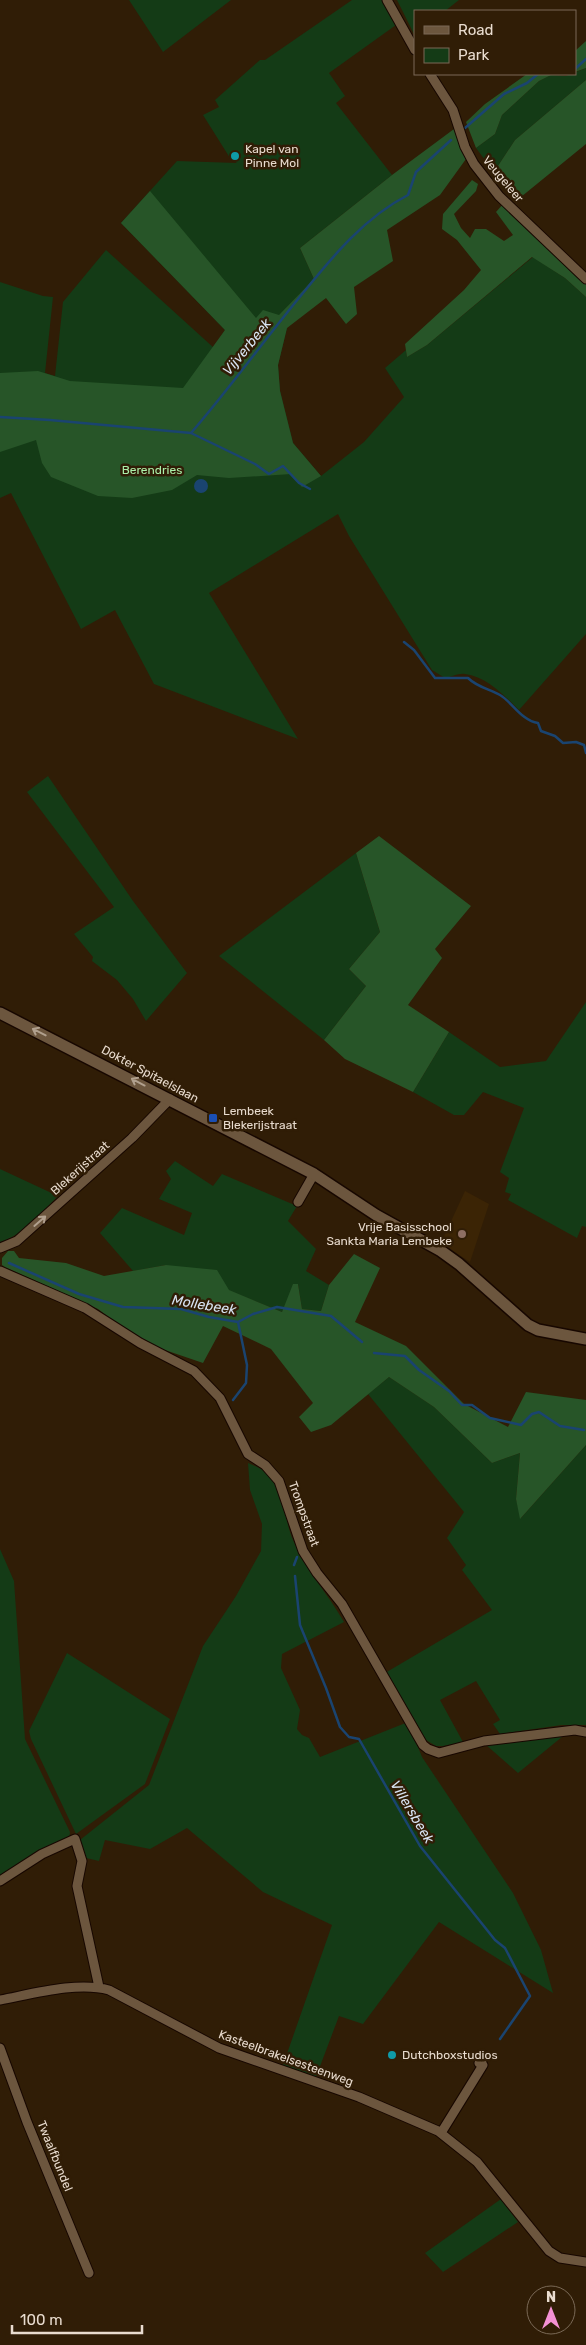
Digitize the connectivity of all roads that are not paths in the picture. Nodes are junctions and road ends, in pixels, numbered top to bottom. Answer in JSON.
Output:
{"nodes":[{"id":1,"x":387,"y":0,"type":"edge"},
{"id":2,"x":414,"y":48,"type":"edge"},
{"id":3,"x":431,"y":75,"type":"edge"},
{"id":4,"x":586,"y":279,"type":"edge"},
{"id":5,"x":0,"y":1013,"type":"edge"},
{"id":6,"x":170,"y":1099,"type":"junction"},
{"id":7,"x":314,"y":1174,"type":"junction"},
{"id":8,"x":298,"y":1202,"type":"dead end"},
{"id":9,"x":0,"y":1248,"type":"edge"},
{"id":10,"x":0,"y":1271,"type":"edge"},
{"id":11,"x":586,"y":1339,"type":"edge"},
{"id":12,"x":586,"y":1732,"type":"edge"},
{"id":13,"x":0,"y":1881,"type":"edge"},
{"id":14,"x":99,"y":1987,"type":"junction"},
{"id":15,"x":0,"y":2000,"type":"edge"},
{"id":16,"x":0,"y":2048,"type":"edge"},
{"id":17,"x":486,"y":2056,"type":"dead end"},
{"id":18,"x":441,"y":2133,"type":"junction"},
{"id":19,"x":586,"y":2262,"type":"edge"},
{"id":20,"x":89,"y":2273,"type":"dead end"}],
"edges":[{"from":1,"to":2,"type":"street"},
{"from":3,"to":4,"type":"street","name":"Veugeleer"},
{"from":6,"to":5,"type":"street","name":"Dokter Spitaelslaan","one_way":true},
{"from":6,"to":7,"type":"street","name":"Dokter Spitaelslaan"},
{"from":9,"to":6,"type":"street","name":"Blekerijstraat","one_way":true},
{"from":7,"to":8,"type":"street"},
{"from":7,"to":11,"type":"street","name":"Dokter Spitaelslaan"},
{"from":10,"to":12,"type":"street","name":"Trompstraat"},
{"from":13,"to":14,"type":"street"},
{"from":14,"to":15,"type":"street","name":"Kasteelbrakelsesteenweg"},
{"from":14,"to":18,"type":"street","name":"Kasteelbrakelsesteenweg"},
{"from":16,"to":20,"type":"street","name":"Twaalfbundel"},
{"from":17,"to":18,"type":"street"},
{"from":18,"to":19,"type":"street","name":"Kasteelbrakelsesteenweg"}]}
